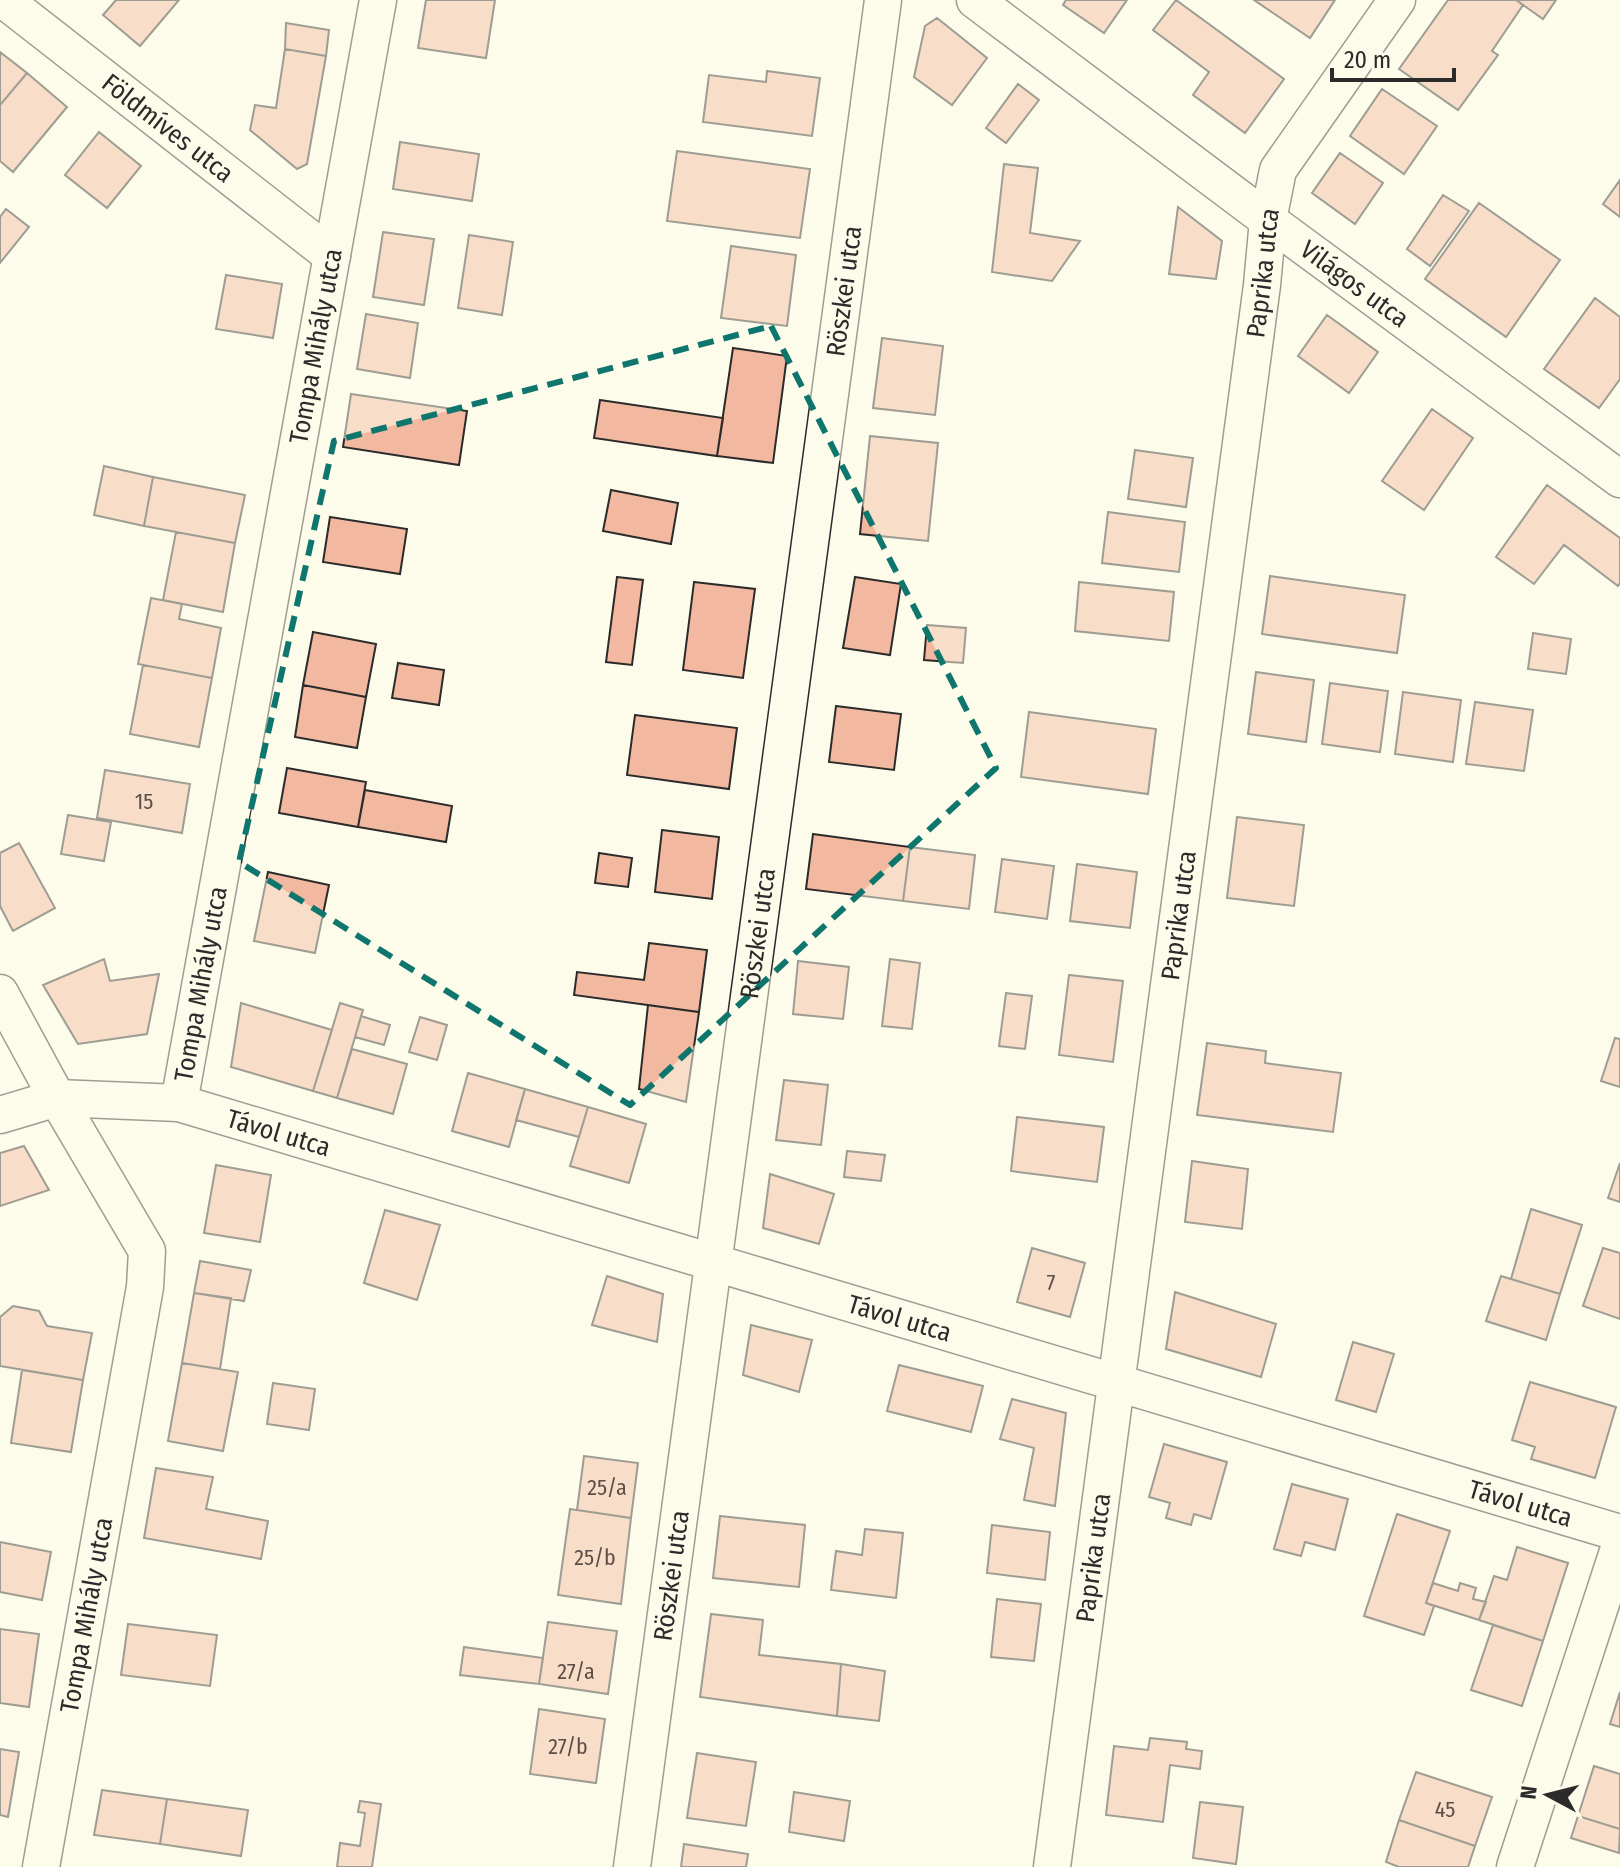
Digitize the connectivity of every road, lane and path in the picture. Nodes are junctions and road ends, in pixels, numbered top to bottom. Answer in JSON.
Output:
{"nodes":[{"id":1,"x":4,"y":0,"type":"edge"},
{"id":2,"x":378,"y":0,"type":"edge"},
{"id":3,"x":883,"y":0,"type":"edge"},
{"id":4,"x":975,"y":0,"type":"edge"},
{"id":5,"x":1397,"y":0,"type":"edge"},
{"id":6,"x":1268,"y":220,"type":"junction"},
{"id":7,"x":332,"y":256,"type":"junction"},
{"id":8,"x":1620,"y":479,"type":"edge"},
{"id":9,"x":0,"y":993,"type":"edge"},
{"id":10,"x":57,"y":1098,"type":"junction"},
{"id":11,"x":179,"y":1103,"type":"junction"},
{"id":12,"x":0,"y":1115,"type":"edge"},
{"id":13,"x":715,"y":1262,"type":"junction"},
{"id":14,"x":1117,"y":1384,"type":"junction"},
{"id":15,"x":1620,"y":1533,"type":"edge"},
{"id":16,"x":1620,"y":1545,"type":"edge"},
{"id":17,"x":41,"y":1867,"type":"edge"},
{"id":18,"x":632,"y":1867,"type":"edge"},
{"id":19,"x":1052,"y":1867,"type":"edge"},
{"id":20,"x":1515,"y":1867,"type":"edge"}],
"edges":[{"from":1,"to":7,"type":"street","name":"Földmíves utca"},
{"from":2,"to":7,"type":"street","name":"Tompa Mihály utca"},
{"from":3,"to":13,"type":"street","name":"Röszkei utca"},
{"from":4,"to":6,"type":"street","name":"Világos utca"},
{"from":5,"to":6,"type":"street","name":"Paprika utca"},
{"from":6,"to":8,"type":"street","name":"Világos utca"},
{"from":6,"to":14,"type":"street","name":"Paprika utca"},
{"from":7,"to":11,"type":"street","name":"Tompa Mihály utca"},
{"from":9,"to":10,"type":"street"},
{"from":10,"to":11,"type":"street","name":"Tompa Mihály utca"},
{"from":10,"to":12,"type":"street"},
{"from":10,"to":17,"type":"street","name":"Tompa Mihály utca"},
{"from":11,"to":13,"type":"street","name":"Távol utca"},
{"from":13,"to":14,"type":"street","name":"Távol utca"},
{"from":13,"to":18,"type":"street","name":"Röszkei utca"},
{"from":14,"to":15,"type":"street","name":"Távol utca"},
{"from":14,"to":19,"type":"street","name":"Paprika utca"},
{"from":16,"to":20,"type":"street"}]}
